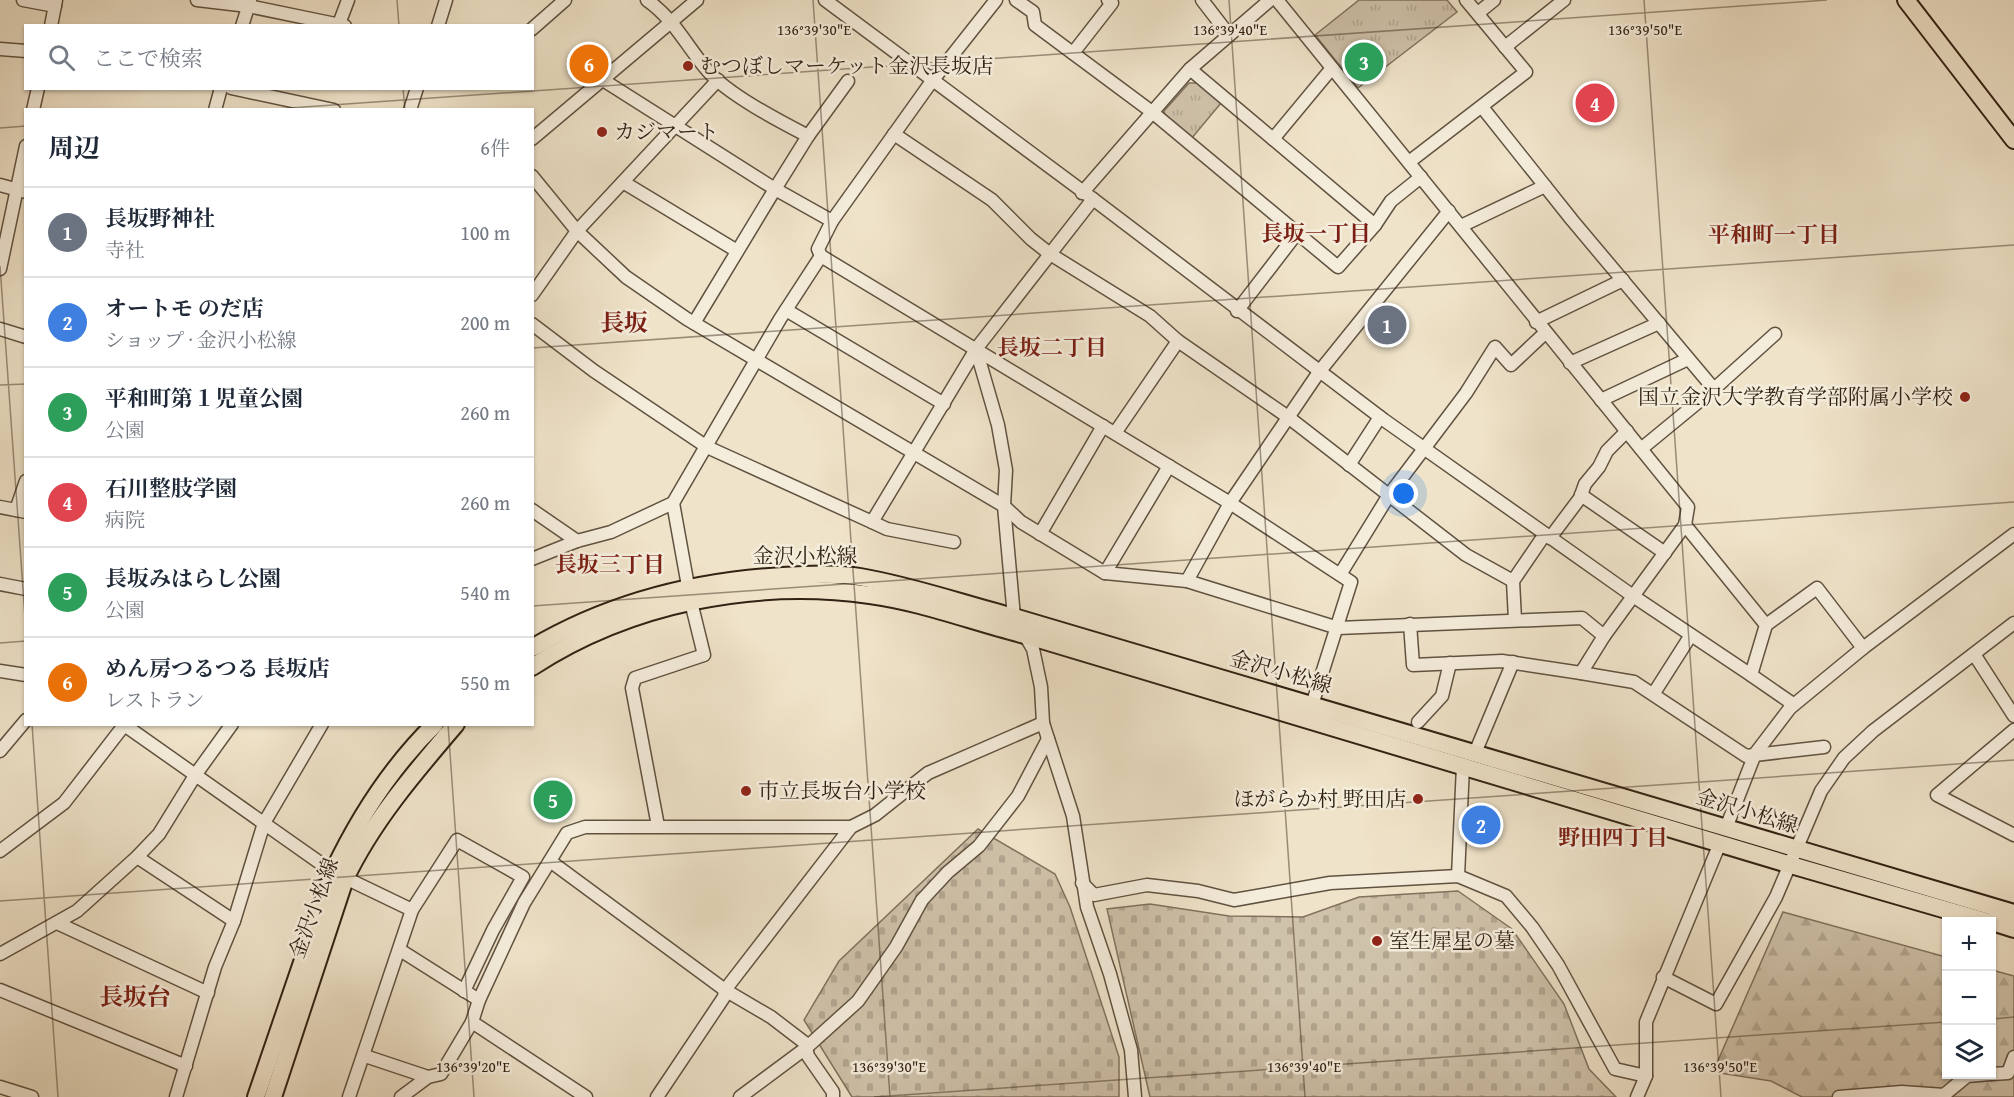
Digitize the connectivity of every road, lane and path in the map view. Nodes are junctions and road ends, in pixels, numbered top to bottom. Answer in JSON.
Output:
{"nodes":[{"id":1,"x":23,"y":0,"type":"edge"},
{"id":2,"x":197,"y":0,"type":"edge"},
{"id":3,"x":348,"y":0,"type":"edge"},
{"id":4,"x":446,"y":0,"type":"edge"},
{"id":5,"x":566,"y":0,"type":"edge"},
{"id":6,"x":647,"y":0,"type":"edge"},
{"id":7,"x":697,"y":0,"type":"edge"},
{"id":8,"x":825,"y":0,"type":"edge"},
{"id":9,"x":996,"y":0,"type":"edge"},
{"id":10,"x":1016,"y":0,"type":"edge"},
{"id":11,"x":1108,"y":0,"type":"edge"},
{"id":12,"x":1202,"y":0,"type":"edge"},
{"id":13,"x":1270,"y":0,"type":"edge"},
{"id":14,"x":1277,"y":0,"type":"edge"},
{"id":15,"x":1467,"y":0,"type":"edge"},
{"id":16,"x":1494,"y":0,"type":"edge"},
{"id":17,"x":1564,"y":0,"type":"edge"},
{"id":18,"x":1906,"y":0,"type":"edge"},
{"id":19,"x":55,"y":3,"type":"edge"},
{"id":20,"x":249,"y":3,"type":"edge"},
{"id":21,"x":1478,"y":14,"type":"junction"},
{"id":22,"x":674,"y":22,"type":"junction"},
{"id":23,"x":51,"y":24,"type":"edge"},
{"id":24,"x":243,"y":24,"type":"edge"},
{"id":25,"x":338,"y":24,"type":"edge"},
{"id":26,"x":342,"y":24,"type":"edge"},
{"id":27,"x":439,"y":24,"type":"edge"},
{"id":28,"x":534,"y":27,"type":"edge"},
{"id":29,"x":1229,"y":35,"type":"junction"},
{"id":30,"x":1505,"y":47,"type":"junction"},
{"id":31,"x":0,"y":48,"type":"edge"},
{"id":32,"x":24,"y":51,"type":"edge"},
{"id":33,"x":1073,"y":53,"type":"junction"},
{"id":34,"x":1332,"y":68,"type":"junction"},
{"id":35,"x":1190,"y":69,"type":"junction"},
{"id":36,"x":603,"y":80,"type":"junction"},
{"id":37,"x":718,"y":80,"type":"junction"},
{"id":38,"x":848,"y":81,"type":"dead end"},
{"id":39,"x":932,"y":81,"type":"junction"},
{"id":40,"x":38,"y":90,"type":"edge"},
{"id":41,"x":220,"y":90,"type":"edge"},
{"id":42,"x":240,"y":90,"type":"edge"},
{"id":43,"x":416,"y":90,"type":"edge"},
{"id":44,"x":1482,"y":107,"type":"junction"},
{"id":45,"x":33,"y":108,"type":"edge"},
{"id":46,"x":216,"y":108,"type":"edge"},
{"id":47,"x":325,"y":108,"type":"edge"},
{"id":48,"x":411,"y":108,"type":"edge"},
{"id":49,"x":1152,"y":112,"type":"junction"},
{"id":50,"x":677,"y":126,"type":"junction"},
{"id":51,"x":894,"y":134,"type":"junction"},
{"id":52,"x":808,"y":136,"type":"junction"},
{"id":53,"x":534,"y":137,"type":"edge"},
{"id":54,"x":1273,"y":139,"type":"junction"},
{"id":55,"x":2014,"y":140,"type":"edge"},
{"id":56,"x":1409,"y":162,"type":"junction"},
{"id":57,"x":24,"y":164,"type":"edge"},
{"id":58,"x":1420,"y":177,"type":"junction"},
{"id":59,"x":534,"y":178,"type":"edge"},
{"id":60,"x":623,"y":182,"type":"junction"},
{"id":61,"x":0,"y":185,"type":"edge"},
{"id":62,"x":1545,"y":186,"type":"junction"},
{"id":63,"x":775,"y":189,"type":"junction"},
{"id":64,"x":21,"y":191,"type":"edge"},
{"id":65,"x":1087,"y":196,"type":"junction"},
{"id":66,"x":1449,"y":211,"type":"junction"},
{"id":67,"x":832,"y":222,"type":"junction"},
{"id":68,"x":1375,"y":225,"type":"junction"},
{"id":69,"x":1461,"y":226,"type":"junction"},
{"id":70,"x":577,"y":231,"type":"junction"},
{"id":71,"x":1297,"y":233,"type":"junction"},
{"id":72,"x":737,"y":251,"type":"junction"},
{"id":73,"x":1050,"y":254,"type":"junction"},
{"id":74,"x":821,"y":256,"type":"junction"},
{"id":75,"x":0,"y":269,"type":"edge"},
{"id":76,"x":1623,"y":280,"type":"junction"},
{"id":77,"x":534,"y":292,"type":"edge"},
{"id":78,"x":786,"y":310,"type":"junction"},
{"id":79,"x":1238,"y":310,"type":"junction"},
{"id":80,"x":1536,"y":322,"type":"junction"},
{"id":81,"x":694,"y":323,"type":"junction"},
{"id":82,"x":1659,"y":323,"type":"junction"},
{"id":83,"x":534,"y":325,"type":"edge"},
{"id":84,"x":0,"y":329,"type":"edge"},
{"id":85,"x":1545,"y":333,"type":"junction"},
{"id":86,"x":1775,"y":334,"type":"dead end"},
{"id":87,"x":24,"y":336,"type":"edge"},
{"id":88,"x":1178,"y":341,"type":"junction"},
{"id":89,"x":975,"y":349,"type":"junction"},
{"id":90,"x":1689,"y":359,"type":"junction"},
{"id":91,"x":757,"y":360,"type":"junction"},
{"id":92,"x":1570,"y":363,"type":"junction"},
{"id":93,"x":1318,"y":372,"type":"junction"},
{"id":94,"x":1714,"y":389,"type":"junction"},
{"id":95,"x":1601,"y":400,"type":"junction"},
{"id":96,"x":944,"y":404,"type":"junction"},
{"id":97,"x":1288,"y":417,"type":"junction"},
{"id":98,"x":1380,"y":417,"type":"junction"},
{"id":99,"x":1103,"y":426,"type":"junction"},
{"id":100,"x":1627,"y":431,"type":"junction"},
{"id":101,"x":1115,"y":433,"type":"junction"},
{"id":102,"x":706,"y":447,"type":"junction"},
{"id":103,"x":1422,"y":448,"type":"junction"},
{"id":104,"x":1641,"y":449,"type":"junction"},
{"id":105,"x":913,"y":454,"type":"junction"},
{"id":106,"x":1349,"y":465,"type":"junction"},
{"id":107,"x":1169,"y":466,"type":"junction"},
{"id":108,"x":24,"y":493,"type":"edge"},
{"id":109,"x":1389,"y":495,"type":"junction"},
{"id":110,"x":1581,"y":495,"type":"junction"},
{"id":111,"x":673,"y":503,"type":"junction"},
{"id":112,"x":1230,"y":503,"type":"junction"},
{"id":113,"x":1004,"y":506,"type":"junction"},
{"id":114,"x":0,"y":507,"type":"edge"},
{"id":115,"x":21,"y":511,"type":"edge"},
{"id":116,"x":534,"y":511,"type":"edge"},
{"id":117,"x":872,"y":522,"type":"junction"},
{"id":118,"x":1685,"y":525,"type":"junction"},
{"id":119,"x":1040,"y":534,"type":"junction"},
{"id":120,"x":2014,"y":534,"type":"edge"},
{"id":121,"x":1548,"y":536,"type":"junction"},
{"id":122,"x":577,"y":540,"type":"junction"},
{"id":123,"x":954,"y":542,"type":"dead end"},
{"id":124,"x":1665,"y":553,"type":"junction"},
{"id":125,"x":534,"y":558,"type":"edge"},
{"id":126,"x":1105,"y":573,"type":"junction"},
{"id":127,"x":1341,"y":573,"type":"junction"},
{"id":128,"x":1187,"y":581,"type":"junction"},
{"id":129,"x":1513,"y":581,"type":"junction"},
{"id":130,"x":0,"y":584,"type":"edge"},
{"id":131,"x":24,"y":589,"type":"edge"},
{"id":132,"x":689,"y":594,"type":"junction"},
{"id":133,"x":1633,"y":596,"type":"junction"},
{"id":134,"x":1014,"y":617,"type":"junction"},
{"id":135,"x":1515,"y":620,"type":"junction"},
{"id":136,"x":2014,"y":623,"type":"edge"},
{"id":137,"x":1410,"y":624,"type":"junction"},
{"id":138,"x":1766,"y":625,"type":"junction"},
{"id":139,"x":1338,"y":628,"type":"junction"},
{"id":140,"x":1025,"y":635,"type":"junction"},
{"id":141,"x":1691,"y":635,"type":"junction"},
{"id":142,"x":1604,"y":636,"type":"junction"},
{"id":143,"x":534,"y":647,"type":"edge"},
{"id":144,"x":1863,"y":648,"type":"junction"},
{"id":145,"x":1974,"y":654,"type":"junction"},
{"id":146,"x":1513,"y":662,"type":"junction"},
{"id":147,"x":1450,"y":663,"type":"junction"},
{"id":148,"x":534,"y":667,"type":"edge"},
{"id":149,"x":0,"y":671,"type":"edge"},
{"id":150,"x":1581,"y":673,"type":"junction"},
{"id":151,"x":24,"y":675,"type":"edge"},
{"id":152,"x":1751,"y":675,"type":"junction"},
{"id":153,"x":1654,"y":693,"type":"junction"},
{"id":154,"x":1312,"y":705,"type":"junction"},
{"id":155,"x":1790,"y":708,"type":"junction"},
{"id":156,"x":2014,"y":716,"type":"edge"},
{"id":157,"x":24,"y":722,"type":"edge"},
{"id":158,"x":1418,"y":722,"type":"dead end"},
{"id":159,"x":1043,"y":723,"type":"junction"},
{"id":160,"x":123,"y":726,"type":"edge"},
{"id":161,"x":125,"y":726,"type":"edge"},
{"id":162,"x":231,"y":726,"type":"edge"},
{"id":163,"x":321,"y":726,"type":"edge"},
{"id":164,"x":433,"y":726,"type":"edge"},
{"id":165,"x":454,"y":726,"type":"edge"},
{"id":166,"x":2014,"y":730,"type":"edge"},
{"id":167,"x":1048,"y":739,"type":"junction"},
{"id":168,"x":1824,"y":747,"type":"dead end"},
{"id":169,"x":0,"y":751,"type":"edge"},
{"id":170,"x":1475,"y":753,"type":"junction"},
{"id":171,"x":1755,"y":754,"type":"junction"},
{"id":172,"x":1463,"y":766,"type":"junction"},
{"id":173,"x":196,"y":774,"type":"junction"},
{"id":174,"x":264,"y":823,"type":"junction"},
{"id":175,"x":658,"y":826,"type":"junction"},
{"id":176,"x":851,"y":827,"type":"junction"},
{"id":177,"x":1723,"y":835,"type":"junction"},
{"id":178,"x":2014,"y":835,"type":"edge"},
{"id":179,"x":0,"y":851,"type":"edge"},
{"id":180,"x":137,"y":857,"type":"junction"},
{"id":181,"x":1793,"y":857,"type":"junction"},
{"id":182,"x":550,"y":861,"type":"junction"},
{"id":183,"x":339,"y":876,"type":"junction"},
{"id":184,"x":1458,"y":876,"type":"junction"},
{"id":185,"x":1082,"y":883,"type":"junction"},
{"id":186,"x":412,"y":910,"type":"junction"},
{"id":187,"x":2014,"y":913,"type":"edge"},
{"id":188,"x":1975,"y":917,"type":"edge"},
{"id":189,"x":234,"y":921,"type":"junction"},
{"id":190,"x":57,"y":923,"type":"junction"},
{"id":191,"x":1996,"y":924,"type":"edge"},
{"id":192,"x":2014,"y":929,"type":"edge"},
{"id":193,"x":400,"y":951,"type":"junction"},
{"id":194,"x":0,"y":954,"type":"edge"},
{"id":195,"x":1663,"y":977,"type":"junction"},
{"id":196,"x":0,"y":990,"type":"edge"},
{"id":197,"x":725,"y":990,"type":"junction"},
{"id":198,"x":464,"y":991,"type":"junction"},
{"id":199,"x":208,"y":993,"type":"junction"},
{"id":200,"x":479,"y":1000,"type":"junction"},
{"id":201,"x":472,"y":1022,"type":"junction"},
{"id":202,"x":806,"y":1048,"type":"junction"},
{"id":203,"x":365,"y":1056,"type":"junction"},
{"id":204,"x":2014,"y":1057,"type":"edge"},
{"id":205,"x":186,"y":1066,"type":"junction"},
{"id":206,"x":1996,"y":1074,"type":"edge"},
{"id":207,"x":1646,"y":1076,"type":"junction"},
{"id":208,"x":428,"y":1077,"type":"junction"},
{"id":209,"x":1963,"y":1079,"type":"edge"},
{"id":210,"x":0,"y":1087,"type":"edge"},
{"id":211,"x":32,"y":1097,"type":"edge"},
{"id":212,"x":176,"y":1097,"type":"edge"},
{"id":213,"x":256,"y":1097,"type":"edge"},
{"id":214,"x":273,"y":1097,"type":"edge"},
{"id":215,"x":349,"y":1097,"type":"edge"},
{"id":216,"x":401,"y":1097,"type":"edge"},
{"id":217,"x":586,"y":1097,"type":"edge"},
{"id":218,"x":657,"y":1097,"type":"edge"},
{"id":219,"x":740,"y":1097,"type":"edge"},
{"id":220,"x":833,"y":1097,"type":"edge"},
{"id":221,"x":1135,"y":1097,"type":"edge"},
{"id":222,"x":1637,"y":1097,"type":"edge"},
{"id":223,"x":1839,"y":1097,"type":"edge"}],
"edges":[{"from":1,"to":19,"type":"street"},
{"from":2,"to":20,"type":"street"},
{"from":3,"to":26,"type":"street"},
{"from":4,"to":27,"type":"street"},
{"from":5,"to":28,"type":"street"},
{"from":6,"to":22,"type":"street"},
{"from":7,"to":22,"type":"street"},
{"from":8,"to":39,"type":"street"},
{"from":9,"to":39,"type":"street"},
{"from":10,"to":33,"type":"street"},
{"from":11,"to":33,"type":"street"},
{"from":12,"to":29,"type":"street"},
{"from":13,"to":29,"type":"street"},
{"from":14,"to":34,"type":"street"},
{"from":15,"to":21,"type":"street"},
{"from":16,"to":21,"type":"street"},
{"from":17,"to":30,"type":"street"},
{"from":18,"to":55,"type":"main road"},
{"from":19,"to":23,"type":"street"},
{"from":20,"to":24,"type":"street"},
{"from":20,"to":25,"type":"street"},
{"from":21,"to":30,"type":"street"},
{"from":22,"to":36,"type":"street"},
{"from":22,"to":37,"type":"street"},
{"from":29,"to":35,"type":"street"},
{"from":30,"to":44,"type":"street"},
{"from":31,"to":32,"type":"street"},
{"from":33,"to":49,"type":"street"},
{"from":34,"to":54,"type":"street"},
{"from":34,"to":56,"type":"street"},
{"from":35,"to":49,"type":"street"},
{"from":35,"to":54,"type":"street"},
{"from":36,"to":50,"type":"street"},
{"from":36,"to":53,"type":"street"},
{"from":37,"to":50,"type":"street"},
{"from":37,"to":52,"type":"street"},
{"from":38,"to":52,"type":"street"},
{"from":39,"to":51,"type":"street"},
{"from":39,"to":65,"type":"street"},
{"from":40,"to":45,"type":"street"},
{"from":41,"to":46,"type":"street"},
{"from":42,"to":47,"type":"street"},
{"from":43,"to":48,"type":"street"},
{"from":44,"to":56,"type":"street"},
{"from":44,"to":62,"type":"street"},
{"from":49,"to":65,"type":"street"},
{"from":49,"to":71,"type":"street"},
{"from":50,"to":60,"type":"street"},
{"from":50,"to":63,"type":"street"},
{"from":51,"to":67,"type":"street"},
{"from":51,"to":73,"type":"street"},
{"from":52,"to":63,"type":"street"},
{"from":54,"to":68,"type":"street"},
{"from":56,"to":58,"type":"street"},
{"from":57,"to":64,"type":"street"},
{"from":58,"to":66,"type":"street"},
{"from":58,"to":68,"type":"street"},
{"from":59,"to":70,"type":"street"},
{"from":60,"to":70,"type":"street"},
{"from":60,"to":72,"type":"street"},
{"from":61,"to":64,"type":"street"},
{"from":62,"to":69,"type":"street"},
{"from":62,"to":76,"type":"street"},
{"from":63,"to":67,"type":"street"},
{"from":63,"to":72,"type":"street"},
{"from":64,"to":75,"type":"street"},
{"from":65,"to":73,"type":"street"},
{"from":65,"to":79,"type":"street"},
{"from":66,"to":69,"type":"street"},
{"from":66,"to":93,"type":"street"},
{"from":67,"to":74,"type":"street"},
{"from":68,"to":71,"type":"street"},
{"from":69,"to":80,"type":"street"},
{"from":70,"to":77,"type":"street"},
{"from":70,"to":81,"type":"street"},
{"from":71,"to":79,"type":"street"},
{"from":72,"to":81,"type":"street"},
{"from":73,"to":88,"type":"street"},
{"from":73,"to":89,"type":"street"},
{"from":74,"to":78,"type":"street"},
{"from":74,"to":89,"type":"street"},
{"from":76,"to":80,"type":"street"},
{"from":76,"to":82,"type":"street"},
{"from":78,"to":91,"type":"street"},
{"from":78,"to":96,"type":"street"},
{"from":79,"to":93,"type":"street"},
{"from":80,"to":85,"type":"street"},
{"from":81,"to":91,"type":"street"},
{"from":82,"to":90,"type":"street"},
{"from":82,"to":92,"type":"street"},
{"from":83,"to":102,"type":"street"},
{"from":84,"to":87,"type":"street"},
{"from":85,"to":92,"type":"street"},
{"from":85,"to":103,"type":"street"},
{"from":86,"to":94,"type":"street"},
{"from":88,"to":97,"type":"street"},
{"from":88,"to":101,"type":"street"},
{"from":89,"to":96,"type":"street"},
{"from":89,"to":99,"type":"street"},
{"from":89,"to":113,"type":"street"},
{"from":90,"to":94,"type":"street"},
{"from":90,"to":95,"type":"street"},
{"from":91,"to":102,"type":"street"},
{"from":91,"to":105,"type":"street"},
{"from":92,"to":95,"type":"street"},
{"from":93,"to":97,"type":"street"},
{"from":93,"to":98,"type":"street"},
{"from":94,"to":104,"type":"street"},
{"from":95,"to":100,"type":"street"},
{"from":96,"to":105,"type":"street"},
{"from":97,"to":106,"type":"street"},
{"from":97,"to":112,"type":"street"},
{"from":98,"to":103,"type":"street"},
{"from":98,"to":106,"type":"street"},
{"from":99,"to":101,"type":"street"},
{"from":99,"to":119,"type":"street"},
{"from":100,"to":104,"type":"street"},
{"from":100,"to":110,"type":"street"},
{"from":101,"to":107,"type":"street"},
{"from":102,"to":111,"type":"street"},
{"from":102,"to":117,"type":"street"},
{"from":103,"to":109,"type":"street"},
{"from":103,"to":121,"type":"street"},
{"from":104,"to":118,"type":"street"},
{"from":105,"to":113,"type":"street"},
{"from":105,"to":117,"type":"street"},
{"from":106,"to":109,"type":"street"},
{"from":107,"to":112,"type":"street"},
{"from":107,"to":126,"type":"street"},
{"from":108,"to":115,"type":"street"},
{"from":109,"to":127,"type":"street"},
{"from":109,"to":129,"type":"street"},
{"from":110,"to":121,"type":"street"},
{"from":110,"to":124,"type":"street"},
{"from":111,"to":122,"type":"street"},
{"from":111,"to":132,"type":"street"},
{"from":112,"to":127,"type":"street"},
{"from":112,"to":128,"type":"street"},
{"from":113,"to":119,"type":"street"},
{"from":113,"to":134,"type":"street"},
{"from":114,"to":115,"type":"street"},
{"from":116,"to":122,"type":"street"},
{"from":117,"to":123,"type":"street"},
{"from":118,"to":124,"type":"street"},
{"from":118,"to":138,"type":"street"},
{"from":119,"to":126,"type":"street"},
{"from":120,"to":144,"type":"street"},
{"from":121,"to":129,"type":"street"},
{"from":121,"to":133,"type":"street"},
{"from":122,"to":125,"type":"street"},
{"from":124,"to":133,"type":"street"},
{"from":126,"to":128,"type":"street"},
{"from":127,"to":139,"type":"street"},
{"from":128,"to":139,"type":"street"},
{"from":129,"to":135,"type":"street"},
{"from":130,"to":131,"type":"street"},
{"from":132,"to":134,"type":"main road","name":"金沢小松線"},
{"from":132,"to":140,"type":"main road","name":"金沢小松線"},
{"from":132,"to":143,"type":"main road","name":"金沢小松線"},
{"from":132,"to":148,"type":"main road","name":"金沢小松線"},
{"from":132,"to":175,"type":"street"},
{"from":133,"to":141,"type":"street"},
{"from":133,"to":142,"type":"street"},
{"from":134,"to":140,"type":"street"},
{"from":134,"to":154,"type":"main road","name":"金沢小松線"},
{"from":135,"to":137,"type":"street"},
{"from":135,"to":142,"type":"street"},
{"from":136,"to":145,"type":"street"},
{"from":137,"to":139,"type":"street"},
{"from":137,"to":147,"type":"street"},
{"from":138,"to":144,"type":"street"},
{"from":138,"to":152,"type":"street"},
{"from":139,"to":154,"type":"street"},
{"from":140,"to":159,"type":"street"},
{"from":140,"to":172,"type":"main road","name":"金沢小松線"},
{"from":141,"to":152,"type":"street"},
{"from":141,"to":153,"type":"street"},
{"from":142,"to":150,"type":"street"},
{"from":144,"to":155,"type":"street"},
{"from":145,"to":156,"type":"street"},
{"from":145,"to":181,"type":"street"},
{"from":146,"to":147,"type":"street"},
{"from":146,"to":150,"type":"street"},
{"from":146,"to":170,"type":"street"},
{"from":147,"to":158,"type":"street"},
{"from":149,"to":151,"type":"street"},
{"from":150,"to":153,"type":"street"},
{"from":152,"to":155,"type":"street"},
{"from":153,"to":171,"type":"street"},
{"from":154,"to":170,"type":"main road","name":"金沢小松線"},
{"from":155,"to":171,"type":"street"},
{"from":157,"to":169,"type":"street"},
{"from":159,"to":167,"type":"street"},
{"from":159,"to":176,"type":"street"},
{"from":160,"to":179,"type":"street"},
{"from":161,"to":173,"type":"street"},
{"from":162,"to":173,"type":"street"},
{"from":163,"to":174,"type":"street"},
{"from":164,"to":183,"type":"main road","name":"金沢小松線"},
{"from":165,"to":183,"type":"main road","name":"金沢小松線"},
{"from":166,"to":178,"type":"street"},
{"from":167,"to":185,"type":"street"},
{"from":167,"to":202,"type":"street"},
{"from":168,"to":171,"type":"street"},
{"from":170,"to":177,"type":"main road","name":"金沢小松線"},
{"from":171,"to":177,"type":"street"},
{"from":172,"to":177,"type":"main road","name":"金沢小松線"},
{"from":172,"to":184,"type":"street"},
{"from":173,"to":174,"type":"street"},
{"from":173,"to":180,"type":"street"},
{"from":174,"to":183,"type":"street"},
{"from":174,"to":189,"type":"street"},
{"from":175,"to":176,"type":"street"},
{"from":175,"to":182,"type":"street"},
{"from":176,"to":197,"type":"street"},
{"from":177,"to":181,"type":"main road","name":"金沢小松線"},
{"from":177,"to":195,"type":"street"},
{"from":180,"to":189,"type":"street"},
{"from":180,"to":190,"type":"street"},
{"from":181,"to":187,"type":"main road","name":"金沢小松線"},
{"from":181,"to":188,"type":"main road","name":"金沢小松線"},
{"from":181,"to":195,"type":"street"},
{"from":182,"to":197,"type":"street"},
{"from":182,"to":200,"type":"street"},
{"from":183,"to":186,"type":"street"},
{"from":183,"to":213,"type":"main road","name":"金沢小松線"},
{"from":183,"to":214,"type":"main road","name":"金沢小松線"},
{"from":184,"to":185,"type":"street"},
{"from":184,"to":207,"type":"street"},
{"from":185,"to":221,"type":"street"},
{"from":186,"to":193,"type":"street"},
{"from":186,"to":198,"type":"street"},
{"from":189,"to":199,"type":"street"},
{"from":190,"to":194,"type":"street"},
{"from":190,"to":199,"type":"street"},
{"from":191,"to":192,"type":"main road","name":"金沢小松線"},
{"from":193,"to":198,"type":"street"},
{"from":193,"to":203,"type":"street"},
{"from":195,"to":207,"type":"street"},
{"from":196,"to":205,"type":"street"},
{"from":197,"to":202,"type":"street"},
{"from":197,"to":218,"type":"street"},
{"from":198,"to":200,"type":"street"},
{"from":199,"to":205,"type":"street"},
{"from":200,"to":201,"type":"street"},
{"from":201,"to":208,"type":"street"},
{"from":201,"to":217,"type":"street"},
{"from":202,"to":219,"type":"street"},
{"from":202,"to":220,"type":"street"},
{"from":203,"to":208,"type":"street"},
{"from":203,"to":215,"type":"street"},
{"from":204,"to":206,"type":"street"},
{"from":205,"to":212,"type":"street"},
{"from":207,"to":222,"type":"street"},
{"from":208,"to":216,"type":"street"},
{"from":209,"to":223,"type":"street"},
{"from":210,"to":211,"type":"street"}]}
